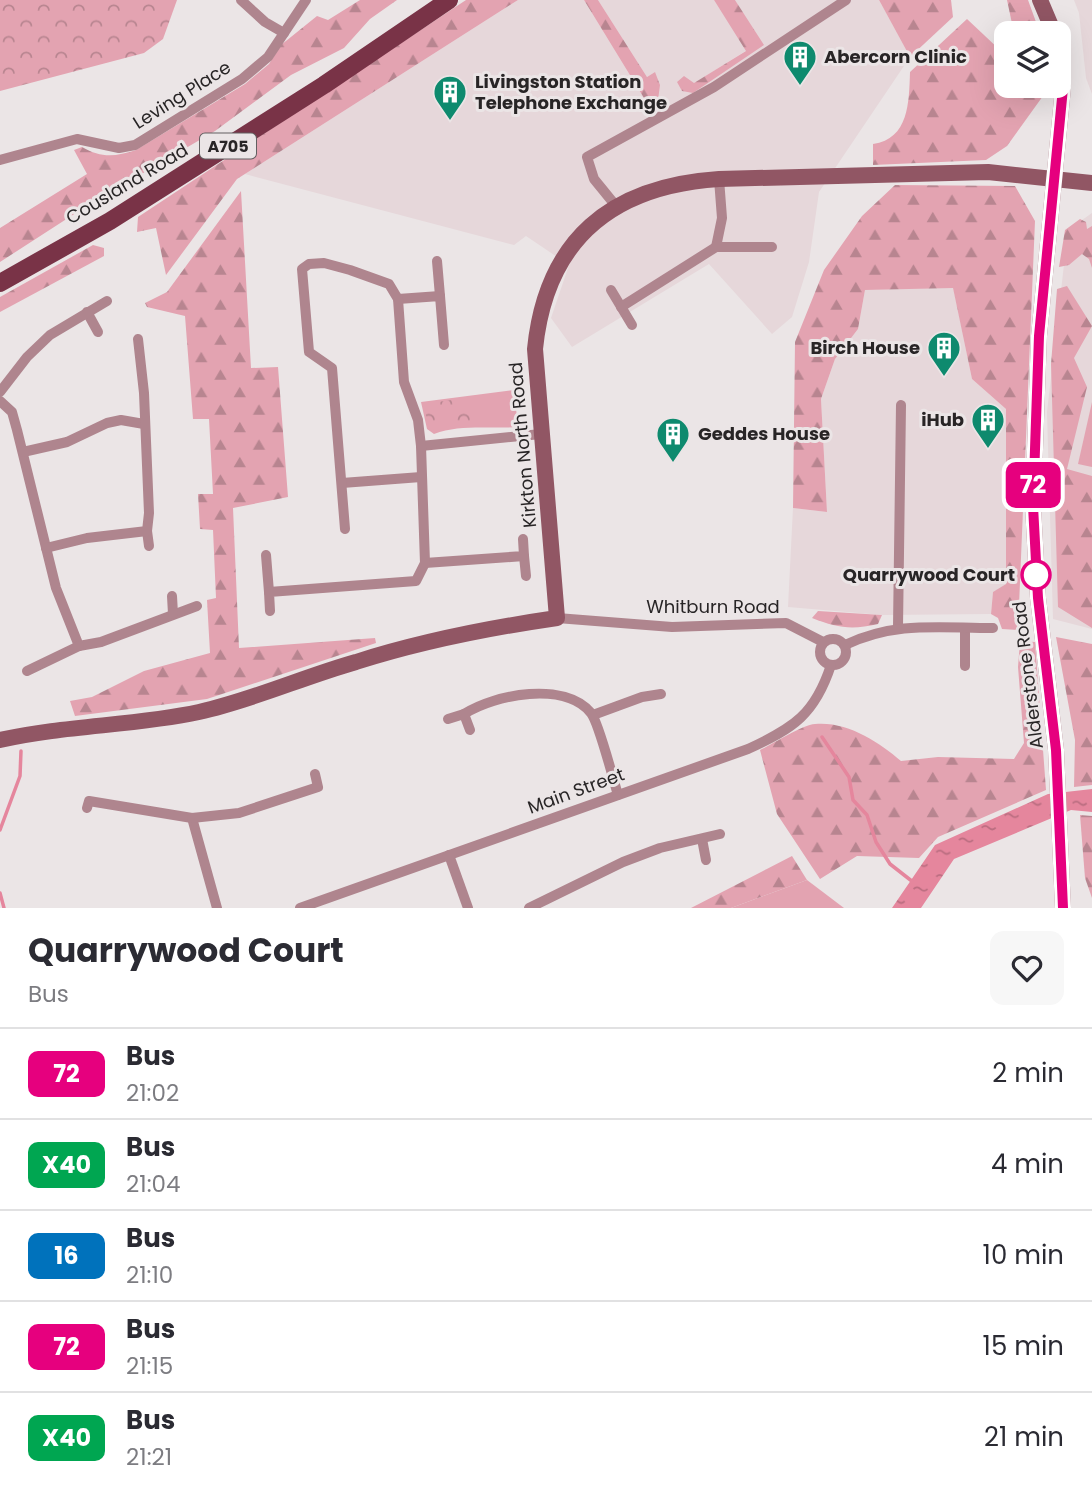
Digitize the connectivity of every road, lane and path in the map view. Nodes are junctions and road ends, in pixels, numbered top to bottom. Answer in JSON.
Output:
{"nodes":[{"id":1,"x":241,"y":0,"type":"edge"},
{"id":2,"x":306,"y":0,"type":"edge"},
{"id":3,"x":449,"y":0,"type":"edge"},
{"id":4,"x":846,"y":0,"type":"edge"},
{"id":5,"x":1040,"y":0,"type":"edge"},
{"id":6,"x":1049,"y":21,"type":"edge"},
{"id":7,"x":284,"y":33,"type":"junction"},
{"id":8,"x":1062,"y":98,"type":"edge"},
{"id":9,"x":0,"y":160,"type":"edge"},
{"id":10,"x":719,"y":179,"type":"junction"},
{"id":11,"x":1054,"y":179,"type":"junction"},
{"id":12,"x":1092,"y":183,"type":"edge"},
{"id":13,"x":616,"y":206,"type":"junction"},
{"id":14,"x":716,"y":247,"type":"junction"},
{"id":15,"x":772,"y":247,"type":"dead end"},
{"id":16,"x":437,"y":261,"type":"dead end"},
{"id":17,"x":0,"y":283,"type":"edge"},
{"id":18,"x":611,"y":290,"type":"dead end"},
{"id":19,"x":440,"y":296,"type":"junction"},
{"id":20,"x":398,"y":299,"type":"junction"},
{"id":21,"x":107,"y":300,"type":"dead end"},
{"id":22,"x":621,"y":307,"type":"junction"},
{"id":23,"x":87,"y":313,"type":"junction"},
{"id":24,"x":632,"y":325,"type":"dead end"},
{"id":25,"x":98,"y":332,"type":"dead end"},
{"id":26,"x":138,"y":339,"type":"dead end"},
{"id":27,"x":444,"y":345,"type":"dead end"},
{"id":28,"x":0,"y":392,"type":"edge"},
{"id":29,"x":0,"y":401,"type":"edge"},
{"id":30,"x":901,"y":405,"type":"dead end"},
{"id":31,"x":144,"y":424,"type":"junction"},
{"id":32,"x":541,"y":434,"type":"junction"},
{"id":33,"x":421,"y":446,"type":"junction"},
{"id":34,"x":23,"y":452,"type":"junction"},
{"id":35,"x":421,"y":477,"type":"junction"},
{"id":36,"x":342,"y":483,"type":"junction"},
{"id":37,"x":345,"y":529,"type":"dead end"},
{"id":38,"x":147,"y":531,"type":"junction"},
{"id":39,"x":523,"y":539,"type":"dead end"},
{"id":40,"x":149,"y":546,"type":"dead end"},
{"id":41,"x":46,"y":548,"type":"junction"},
{"id":42,"x":266,"y":555,"type":"dead end"},
{"id":43,"x":524,"y":556,"type":"junction"},
{"id":44,"x":425,"y":563,"type":"junction"},
{"id":45,"x":526,"y":576,"type":"dead end"},
{"id":46,"x":269,"y":593,"type":"junction"},
{"id":47,"x":172,"y":596,"type":"dead end"},
{"id":48,"x":197,"y":606,"type":"dead end"},
{"id":49,"x":270,"y":611,"type":"dead end"},
{"id":50,"x":173,"y":614,"type":"junction"},
{"id":51,"x":557,"y":618,"type":"junction"},
{"id":52,"x":898,"y":627,"type":"junction"},
{"id":53,"x":965,"y":628,"type":"junction"},
{"id":54,"x":993,"y":628,"type":"dead end"},
{"id":55,"x":823,"y":642,"type":"junction"},
{"id":56,"x":845,"y":645,"type":"junction"},
{"id":57,"x":79,"y":646,"type":"junction"},
{"id":58,"x":831,"y":665,"type":"junction"},
{"id":59,"x":965,"y":666,"type":"dead end"},
{"id":60,"x":27,"y":671,"type":"dead end"},
{"id":61,"x":660,"y":694,"type":"dead end"},
{"id":62,"x":642,"y":697,"type":"junction"},
{"id":63,"x":646,"y":709,"type":"dead end"},
{"id":64,"x":464,"y":714,"type":"junction"},
{"id":65,"x":593,"y":715,"type":"junction"},
{"id":66,"x":448,"y":719,"type":"dead end"},
{"id":67,"x":470,"y":730,"type":"dead end"},
{"id":68,"x":0,"y":740,"type":"edge"},
{"id":69,"x":315,"y":774,"type":"dead end"},
{"id":70,"x":90,"y":788,"type":"dead end"},
{"id":71,"x":618,"y":795,"type":"junction"},
{"id":72,"x":192,"y":818,"type":"junction"},
{"id":73,"x":720,"y":835,"type":"dead end"},
{"id":74,"x":702,"y":839,"type":"junction"},
{"id":75,"x":449,"y":855,"type":"junction"},
{"id":76,"x":706,"y":860,"type":"dead end"},
{"id":77,"x":217,"y":908,"type":"edge"},
{"id":78,"x":300,"y":908,"type":"edge"},
{"id":79,"x":468,"y":908,"type":"edge"},
{"id":80,"x":529,"y":908,"type":"edge"},
{"id":81,"x":1063,"y":908,"type":"edge"}],
"edges":[{"from":1,"to":7,"type":"street"},
{"from":2,"to":7,"type":"street","name":"Leving Place"},
{"from":3,"to":17,"type":"main road","name":"Cousland Road","number":"A705"},
{"from":4,"to":13,"type":"street"},
{"from":5,"to":6,"type":"main road"},
{"from":7,"to":9,"type":"street","name":"Leving Place"},
{"from":8,"to":11,"type":"main road","name":"Alderstone Road"},
{"from":10,"to":11,"type":"main road","name":"Kirkton North Road"},
{"from":10,"to":13,"type":"main road","name":"Kirkton North Road"},
{"from":10,"to":14,"type":"street"},
{"from":11,"to":12,"type":"main road","name":"Kirkton North Road"},
{"from":11,"to":81,"type":"main road","name":"Alderstone Road"},
{"from":13,"to":32,"type":"main road","name":"Kirkton North Road"},
{"from":14,"to":15,"type":"street"},
{"from":14,"to":22,"type":"street"},
{"from":16,"to":19,"type":"street"},
{"from":18,"to":22,"type":"street"},
{"from":19,"to":20,"type":"street"},
{"from":19,"to":27,"type":"street"},
{"from":20,"to":33,"type":"street"},
{"from":20,"to":36,"type":"street"},
{"from":21,"to":23,"type":"street"},
{"from":22,"to":24,"type":"street"},
{"from":23,"to":25,"type":"street"},
{"from":23,"to":28,"type":"street"},
{"from":26,"to":31,"type":"street"},
{"from":29,"to":34,"type":"street"},
{"from":30,"to":52,"type":"street"},
{"from":31,"to":34,"type":"street"},
{"from":31,"to":38,"type":"street"},
{"from":32,"to":33,"type":"street"},
{"from":32,"to":51,"type":"main road","name":"Kirkton North Road"},
{"from":33,"to":35,"type":"street"},
{"from":34,"to":41,"type":"street"},
{"from":35,"to":36,"type":"street"},
{"from":35,"to":44,"type":"street"},
{"from":36,"to":37,"type":"street"},
{"from":38,"to":40,"type":"street"},
{"from":38,"to":41,"type":"street"},
{"from":39,"to":43,"type":"street"},
{"from":41,"to":57,"type":"street"},
{"from":42,"to":46,"type":"street"},
{"from":43,"to":44,"type":"street"},
{"from":43,"to":45,"type":"street"},
{"from":44,"to":46,"type":"street"},
{"from":46,"to":49,"type":"street"},
{"from":47,"to":50,"type":"street"},
{"from":48,"to":50,"type":"street"},
{"from":50,"to":57,"type":"street"},
{"from":51,"to":55,"type":"street","name":"Whitburn Road"},
{"from":51,"to":68,"type":"main road"},
{"from":52,"to":53,"type":"street"},
{"from":52,"to":56,"type":"street"},
{"from":53,"to":54,"type":"street"},
{"from":53,"to":59,"type":"street"},
{"from":55,"to":56,"type":"street"},
{"from":55,"to":58,"type":"street"},
{"from":56,"to":58,"type":"street"},
{"from":57,"to":60,"type":"street"},
{"from":58,"to":71,"type":"street","name":"Main Street"},
{"from":61,"to":62,"type":"street"},
{"from":62,"to":63,"type":"street"},
{"from":62,"to":65,"type":"street"},
{"from":64,"to":65,"type":"street"},
{"from":64,"to":66,"type":"street"},
{"from":64,"to":67,"type":"street"},
{"from":65,"to":71,"type":"street"},
{"from":69,"to":72,"type":"street"},
{"from":70,"to":72,"type":"street"},
{"from":71,"to":75,"type":"street","name":"Main Street"},
{"from":72,"to":77,"type":"street"},
{"from":73,"to":74,"type":"street"},
{"from":74,"to":76,"type":"street"},
{"from":74,"to":80,"type":"street"},
{"from":75,"to":78,"type":"street","name":"Main Street"},
{"from":75,"to":79,"type":"street"}]}
